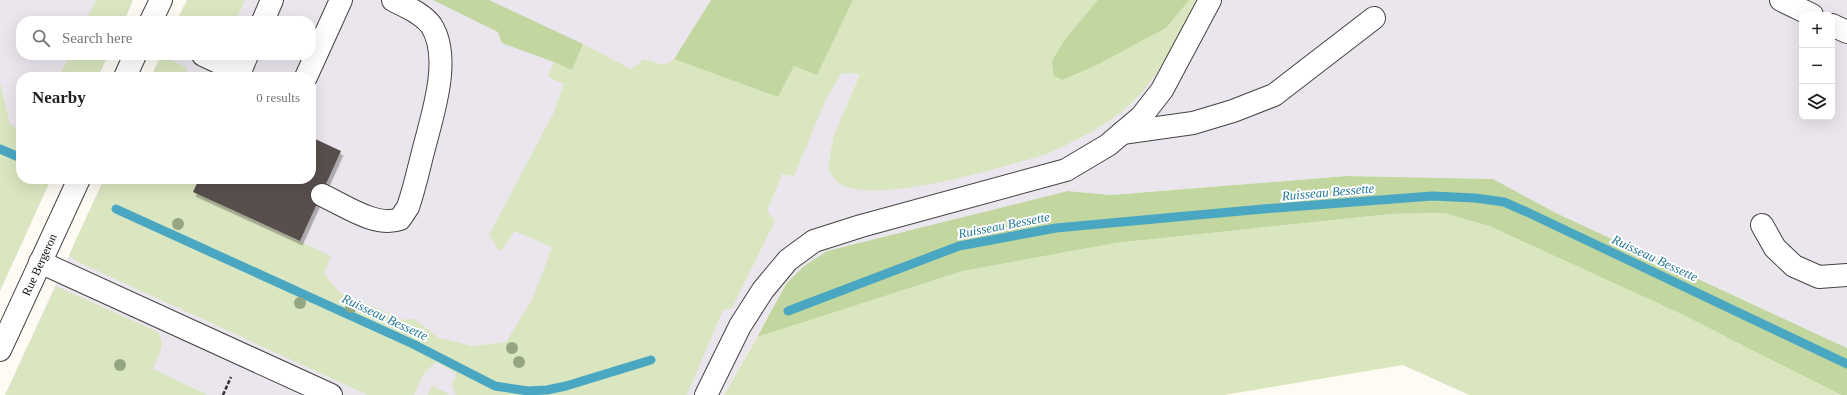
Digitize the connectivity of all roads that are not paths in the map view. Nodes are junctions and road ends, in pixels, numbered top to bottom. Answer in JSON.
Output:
{"nodes":[{"id":1,"x":161,"y":0,"type":"edge"},
{"id":2,"x":272,"y":0,"type":"edge"},
{"id":3,"x":340,"y":0,"type":"edge"},
{"id":4,"x":393,"y":0,"type":"edge"},
{"id":5,"x":1210,"y":0,"type":"edge"},
{"id":6,"x":1781,"y":0,"type":"edge"},
{"id":7,"x":1806,"y":12,"type":"edge"},
{"id":8,"x":153,"y":16,"type":"edge"},
{"id":9,"x":265,"y":16,"type":"edge"},
{"id":10,"x":1374,"y":18,"type":"dead end"},
{"id":11,"x":1835,"y":26,"type":"edge"},
{"id":12,"x":1847,"y":32,"type":"edge"},
{"id":13,"x":316,"y":54,"type":"edge"},
{"id":14,"x":133,"y":60,"type":"edge"},
{"id":15,"x":214,"y":60,"type":"edge"},
{"id":16,"x":245,"y":60,"type":"edge"},
{"id":17,"x":314,"y":60,"type":"edge"},
{"id":18,"x":127,"y":72,"type":"edge"},
{"id":19,"x":240,"y":72,"type":"edge"},
{"id":20,"x":240,"y":72,"type":"edge"},
{"id":21,"x":308,"y":72,"type":"edge"},
{"id":22,"x":1122,"y":133,"type":"junction"},
{"id":23,"x":76,"y":184,"type":"edge"},
{"id":24,"x":322,"y":195,"type":"dead end"},
{"id":25,"x":1762,"y":225,"type":"dead end"},
{"id":26,"x":40,"y":262,"type":"junction"},
{"id":27,"x":1847,"y":275,"type":"edge"},
{"id":28,"x":0,"y":350,"type":"edge"},
{"id":29,"x":331,"y":395,"type":"edge"},
{"id":30,"x":706,"y":395,"type":"edge"}],
"edges":[{"from":1,"to":8,"type":"street"},
{"from":2,"to":9,"type":"street"},
{"from":3,"to":13,"type":"street"},
{"from":4,"to":24,"type":"street"},
{"from":5,"to":22,"type":"street"},
{"from":6,"to":7,"type":"street"},
{"from":10,"to":22,"type":"street"},
{"from":11,"to":12,"type":"street"},
{"from":14,"to":18,"type":"street"},
{"from":15,"to":19,"type":"street"},
{"from":16,"to":20,"type":"street"},
{"from":17,"to":21,"type":"street"},
{"from":22,"to":30,"type":"street"},
{"from":23,"to":26,"type":"street","name":"Rue Bergeron"},
{"from":25,"to":27,"type":"street"},
{"from":26,"to":28,"type":"street","name":"Rue Bergeron"},
{"from":26,"to":29,"type":"street"}]}
